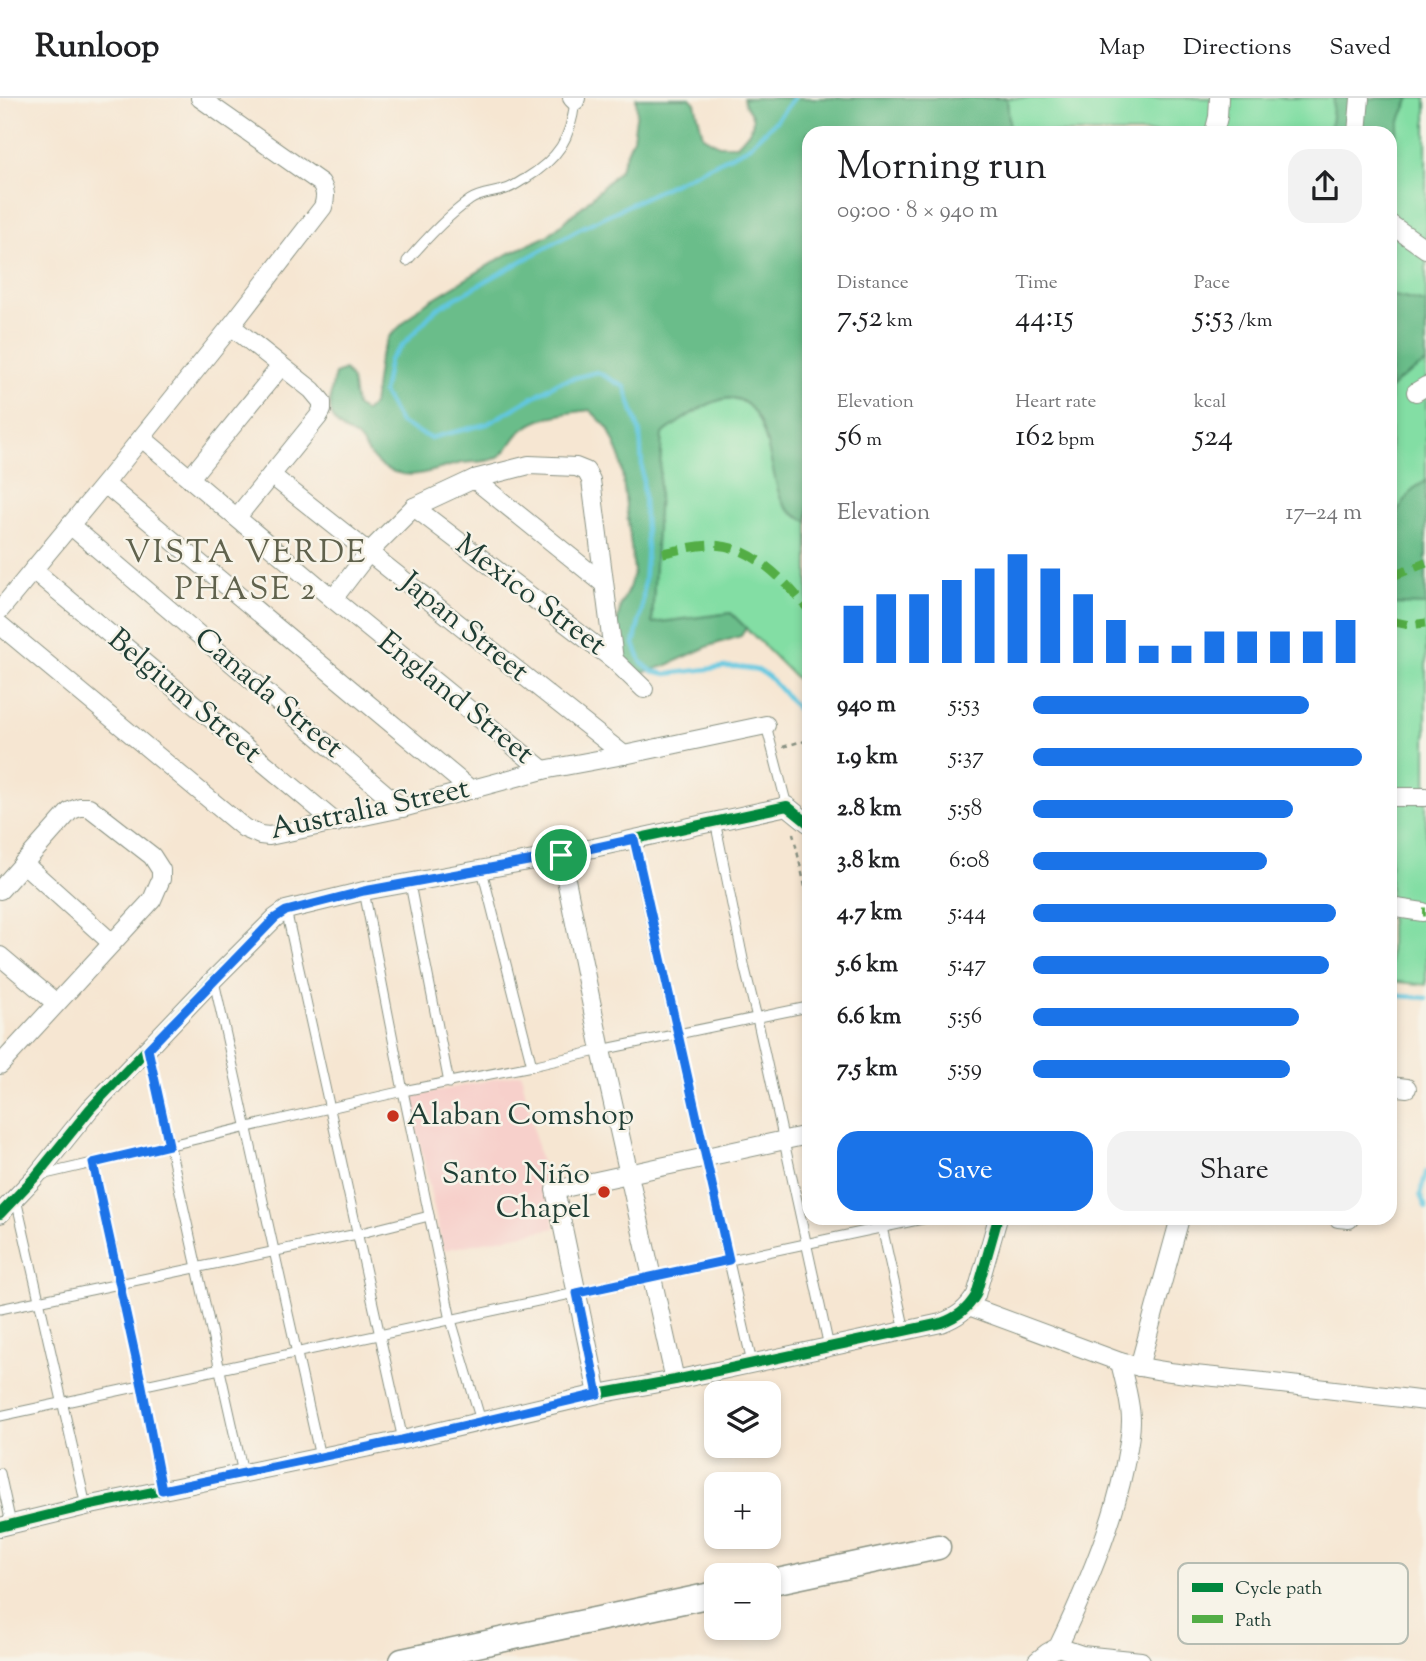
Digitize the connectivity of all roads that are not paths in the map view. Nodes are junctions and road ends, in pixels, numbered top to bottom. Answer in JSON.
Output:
{"nodes":[{"id":1,"x":200,"y":98,"type":"edge"},
{"id":2,"x":1219,"y":98,"type":"edge"},
{"id":3,"x":1360,"y":98,"type":"edge"},
{"id":4,"x":575,"y":99,"type":"edge"},
{"id":5,"x":1216,"y":126,"type":"edge"},
{"id":6,"x":1358,"y":126,"type":"edge"},
{"id":7,"x":1397,"y":229,"type":"edge"},
{"id":8,"x":1426,"y":249,"type":"edge"},
{"id":9,"x":407,"y":261,"type":"dead end"},
{"id":10,"x":231,"y":326,"type":"junction"},
{"id":11,"x":281,"y":366,"type":"junction"},
{"id":12,"x":142,"y":438,"type":"junction"},
{"id":13,"x":271,"y":475,"type":"junction"},
{"id":14,"x":190,"y":478,"type":"junction"},
{"id":15,"x":474,"y":479,"type":"junction"},
{"id":16,"x":105,"y":484,"type":"junction"},
{"id":17,"x":414,"y":507,"type":"junction"},
{"id":18,"x":237,"y":517,"type":"junction"},
{"id":19,"x":71,"y":526,"type":"junction"},
{"id":20,"x":369,"y":552,"type":"junction"},
{"id":21,"x":33,"y":570,"type":"junction"},
{"id":22,"x":604,"y":584,"type":"junction"},
{"id":23,"x":333,"y":599,"type":"junction"},
{"id":24,"x":0,"y":610,"type":"edge"},
{"id":25,"x":0,"y":625,"type":"edge"},
{"id":26,"x":614,"y":660,"type":"junction"},
{"id":27,"x":643,"y":689,"type":"dead end"},
{"id":28,"x":766,"y":725,"type":"joint"},
{"id":29,"x":624,"y":755,"type":"junction"},
{"id":30,"x":543,"y":771,"type":"junction"},
{"id":31,"x":471,"y":790,"type":"junction"},
{"id":32,"x":1397,"y":797,"type":"edge"},
{"id":33,"x":1426,"y":797,"type":"edge"},
{"id":34,"x":787,"y":806,"type":"junction"},
{"id":35,"x":402,"y":808,"type":"junction"},
{"id":36,"x":802,"y":818,"type":"edge"},
{"id":37,"x":715,"y":821,"type":"junction"},
{"id":38,"x":336,"y":823,"type":"junction"},
{"id":39,"x":634,"y":839,"type":"junction"},
{"id":40,"x":561,"y":855,"type":"junction"},
{"id":41,"x":23,"y":863,"type":"junction"},
{"id":42,"x":482,"y":870,"type":"junction"},
{"id":43,"x":410,"y":884,"type":"junction"},
{"id":44,"x":0,"y":890,"type":"edge"},
{"id":45,"x":364,"y":891,"type":"junction"},
{"id":46,"x":1397,"y":908,"type":"edge"},
{"id":47,"x":286,"y":911,"type":"junction"},
{"id":48,"x":1423,"y":912,"type":"dead end"},
{"id":49,"x":112,"y":943,"type":"junction"},
{"id":50,"x":0,"y":956,"type":"edge"},
{"id":51,"x":213,"y":980,"type":"junction"},
{"id":52,"x":56,"y":1003,"type":"junction"},
{"id":53,"x":802,"y":1008,"type":"edge"},
{"id":54,"x":757,"y":1018,"type":"junction"},
{"id":55,"x":678,"y":1034,"type":"junction"},
{"id":56,"x":148,"y":1049,"type":"junction"},
{"id":57,"x":601,"y":1050,"type":"junction"},
{"id":58,"x":0,"y":1065,"type":"edge"},
{"id":59,"x":531,"y":1066,"type":"junction"},
{"id":60,"x":449,"y":1083,"type":"junction"},
{"id":61,"x":403,"y":1091,"type":"junction"},
{"id":62,"x":330,"y":1108,"type":"junction"},
{"id":63,"x":246,"y":1127,"type":"junction"},
{"id":64,"x":802,"y":1136,"type":"edge"},
{"id":65,"x":784,"y":1140,"type":"junction"},
{"id":66,"x":169,"y":1145,"type":"junction"},
{"id":67,"x":706,"y":1157,"type":"junction"},
{"id":68,"x":93,"y":1163,"type":"junction"},
{"id":69,"x":628,"y":1174,"type":"junction"},
{"id":70,"x":36,"y":1176,"type":"junction"},
{"id":71,"x":16,"y":1197,"type":"junction"},
{"id":72,"x":0,"y":1214,"type":"edge"},
{"id":73,"x":429,"y":1216,"type":"junction"},
{"id":74,"x":802,"y":1221,"type":"edge"},
{"id":75,"x":803,"y":1225,"type":"edge"},
{"id":76,"x":874,"y":1225,"type":"edge"},
{"id":77,"x":881,"y":1225,"type":"edge"},
{"id":78,"x":996,"y":1225,"type":"edge"},
{"id":79,"x":1178,"y":1225,"type":"edge"},
{"id":80,"x":357,"y":1234,"type":"junction"},
{"id":81,"x":807,"y":1244,"type":"junction"},
{"id":82,"x":274,"y":1251,"type":"junction"},
{"id":83,"x":729,"y":1260,"type":"junction"},
{"id":84,"x":197,"y":1268,"type":"junction"},
{"id":85,"x":652,"y":1277,"type":"junction"},
{"id":86,"x":119,"y":1284,"type":"junction"},
{"id":87,"x":577,"y":1293,"type":"junction"},
{"id":88,"x":40,"y":1301,"type":"junction"},
{"id":89,"x":969,"y":1306,"type":"junction"},
{"id":90,"x":0,"y":1309,"type":"edge"},
{"id":91,"x":451,"y":1320,"type":"junction"},
{"id":92,"x":905,"y":1331,"type":"junction"},
{"id":93,"x":380,"y":1335,"type":"junction"},
{"id":94,"x":829,"y":1347,"type":"junction"},
{"id":95,"x":297,"y":1353,"type":"junction"},
{"id":96,"x":1120,"y":1362,"type":"junction"},
{"id":97,"x":752,"y":1363,"type":"junction"},
{"id":98,"x":1139,"y":1367,"type":"junction"},
{"id":99,"x":220,"y":1369,"type":"junction"},
{"id":100,"x":675,"y":1380,"type":"junction"},
{"id":101,"x":142,"y":1386,"type":"junction"},
{"id":102,"x":598,"y":1394,"type":"junction"},
{"id":103,"x":1426,"y":1401,"type":"edge"},
{"id":104,"x":63,"y":1403,"type":"junction"},
{"id":105,"x":0,"y":1416,"type":"edge"},
{"id":106,"x":481,"y":1421,"type":"junction"},
{"id":107,"x":402,"y":1440,"type":"junction"},
{"id":108,"x":320,"y":1457,"type":"junction"},
{"id":109,"x":0,"y":1473,"type":"edge"},
{"id":110,"x":243,"y":1473,"type":"junction"},
{"id":111,"x":162,"y":1490,"type":"junction"},
{"id":112,"x":86,"y":1506,"type":"junction"},
{"id":113,"x":5,"y":1526,"type":"edge"},
{"id":114,"x":938,"y":1548,"type":"dead end"},
{"id":115,"x":781,"y":1580,"type":"edge"},
{"id":116,"x":704,"y":1597,"type":"edge"},
{"id":117,"x":1058,"y":1647,"type":"junction"},
{"id":118,"x":402,"y":1661,"type":"edge"},
{"id":119,"x":1037,"y":1661,"type":"edge"},
{"id":120,"x":1141,"y":1661,"type":"edge"}],
"edges":[{"from":1,"to":10,"type":"street"},
{"from":2,"to":5,"type":"street"},
{"from":3,"to":6,"type":"street"},
{"from":4,"to":9,"type":"lane"},
{"from":7,"to":8,"type":"street"},
{"from":10,"to":11,"type":"street"},
{"from":10,"to":12,"type":"street"},
{"from":11,"to":13,"type":"street"},
{"from":11,"to":14,"type":"street"},
{"from":12,"to":14,"type":"street","name":"England Street"},
{"from":12,"to":16,"type":"street"},
{"from":13,"to":18,"type":"street"},
{"from":13,"to":20,"type":"street","name":"Japan Street"},
{"from":14,"to":18,"type":"street","name":"England Street"},
{"from":15,"to":17,"type":"street"},
{"from":15,"to":22,"type":"street"},
{"from":15,"to":22,"type":"street"},
{"from":16,"to":19,"type":"street"},
{"from":16,"to":31,"type":"street"},
{"from":17,"to":20,"type":"street"},
{"from":17,"to":26,"type":"street","name":"Mexico Street"},
{"from":18,"to":23,"type":"street","name":"England Street"},
{"from":19,"to":21,"type":"street"},
{"from":19,"to":35,"type":"street","name":"Canada Street"},
{"from":20,"to":23,"type":"street"},
{"from":20,"to":29,"type":"street","name":"Japan Street"},
{"from":21,"to":24,"type":"street"},
{"from":21,"to":38,"type":"street","name":"Belgium Street"},
{"from":22,"to":26,"type":"street"},
{"from":23,"to":30,"type":"street","name":"England Street"},
{"from":25,"to":38,"type":"street","name":"Australia Street"},
{"from":26,"to":27,"type":"street","name":"Mexico Street"},
{"from":28,"to":29,"type":"street","name":"Australia Street"},
{"from":28,"to":34,"type":"lane"},
{"from":29,"to":30,"type":"street","name":"Australia Street"},
{"from":30,"to":31,"type":"street","name":"Australia Street"},
{"from":31,"to":35,"type":"street","name":"Australia Street"},
{"from":32,"to":33,"type":"street"},
{"from":34,"to":36,"type":"street"},
{"from":34,"to":37,"type":"street"},
{"from":35,"to":38,"type":"street","name":"Australia Street"},
{"from":37,"to":39,"type":"street"},
{"from":37,"to":54,"type":"lane"},
{"from":39,"to":40,"type":"street"},
{"from":39,"to":55,"type":"lane"},
{"from":40,"to":42,"type":"street"},
{"from":40,"to":57,"type":"street"},
{"from":41,"to":44,"type":"street"},
{"from":41,"to":49,"type":"street"},
{"from":41,"to":49,"type":"street"},
{"from":42,"to":43,"type":"street"},
{"from":42,"to":59,"type":"lane"},
{"from":43,"to":45,"type":"street"},
{"from":43,"to":60,"type":"lane"},
{"from":45,"to":47,"type":"street"},
{"from":45,"to":61,"type":"lane"},
{"from":46,"to":48,"type":"street"},
{"from":47,"to":51,"type":"street"},
{"from":47,"to":62,"type":"lane"},
{"from":49,"to":52,"type":"street"},
{"from":50,"to":52,"type":"street"},
{"from":51,"to":56,"type":"street"},
{"from":51,"to":63,"type":"lane"},
{"from":52,"to":58,"type":"street"},
{"from":53,"to":54,"type":"lane"},
{"from":54,"to":55,"type":"lane"},
{"from":54,"to":65,"type":"lane"},
{"from":55,"to":57,"type":"lane"},
{"from":55,"to":67,"type":"lane"},
{"from":56,"to":66,"type":"lane"},
{"from":56,"to":70,"type":"street"},
{"from":57,"to":59,"type":"lane"},
{"from":57,"to":69,"type":"street"},
{"from":59,"to":60,"type":"lane"},
{"from":60,"to":61,"type":"lane"},
{"from":61,"to":62,"type":"lane"},
{"from":61,"to":73,"type":"lane"},
{"from":62,"to":63,"type":"lane"},
{"from":62,"to":80,"type":"lane"},
{"from":63,"to":66,"type":"lane"},
{"from":63,"to":82,"type":"lane"},
{"from":64,"to":65,"type":"street"},
{"from":65,"to":67,"type":"street"},
{"from":65,"to":74,"type":"lane"},
{"from":66,"to":68,"type":"lane"},
{"from":66,"to":84,"type":"lane"},
{"from":67,"to":69,"type":"street"},
{"from":67,"to":83,"type":"lane"},
{"from":68,"to":70,"type":"lane"},
{"from":68,"to":86,"type":"lane"},
{"from":69,"to":85,"type":"street"},
{"from":69,"to":87,"type":"street"},
{"from":70,"to":71,"type":"street"},
{"from":71,"to":72,"type":"street"},
{"from":71,"to":88,"type":"lane"},
{"from":73,"to":80,"type":"lane"},
{"from":73,"to":91,"type":"lane"},
{"from":75,"to":81,"type":"lane"},
{"from":76,"to":81,"type":"lane"},
{"from":77,"to":92,"type":"lane"},
{"from":78,"to":89,"type":"street"},
{"from":79,"to":98,"type":"street"},
{"from":80,"to":82,"type":"lane"},
{"from":80,"to":93,"type":"lane"},
{"from":81,"to":83,"type":"lane"},
{"from":81,"to":94,"type":"lane"},
{"from":82,"to":84,"type":"lane"},
{"from":82,"to":95,"type":"lane"},
{"from":83,"to":85,"type":"lane"},
{"from":83,"to":97,"type":"lane"},
{"from":84,"to":86,"type":"lane"},
{"from":84,"to":99,"type":"lane"},
{"from":85,"to":87,"type":"lane"},
{"from":85,"to":100,"type":"street"},
{"from":86,"to":88,"type":"lane"},
{"from":86,"to":101,"type":"lane"},
{"from":87,"to":91,"type":"lane"},
{"from":87,"to":102,"type":"street"},
{"from":88,"to":90,"type":"lane"},
{"from":88,"to":104,"type":"lane"},
{"from":89,"to":92,"type":"street"},
{"from":89,"to":96,"type":"street"},
{"from":91,"to":93,"type":"lane"},
{"from":91,"to":106,"type":"lane"},
{"from":92,"to":94,"type":"street"},
{"from":93,"to":95,"type":"lane"},
{"from":93,"to":107,"type":"lane"},
{"from":94,"to":97,"type":"street"},
{"from":95,"to":99,"type":"lane"},
{"from":95,"to":108,"type":"lane"},
{"from":96,"to":98,"type":"street"},
{"from":96,"to":117,"type":"street"},
{"from":97,"to":100,"type":"street"},
{"from":98,"to":103,"type":"street"},
{"from":99,"to":101,"type":"lane"},
{"from":99,"to":110,"type":"lane"},
{"from":100,"to":102,"type":"street"},
{"from":101,"to":104,"type":"lane"},
{"from":101,"to":111,"type":"lane"},
{"from":102,"to":106,"type":"street"},
{"from":104,"to":105,"type":"lane"},
{"from":104,"to":112,"type":"lane"},
{"from":106,"to":107,"type":"street"},
{"from":107,"to":108,"type":"street"},
{"from":108,"to":110,"type":"street"},
{"from":109,"to":113,"type":"lane"},
{"from":110,"to":111,"type":"street"},
{"from":111,"to":112,"type":"street"},
{"from":112,"to":113,"type":"street"},
{"from":114,"to":115,"type":"main road"},
{"from":116,"to":118,"type":"main road"},
{"from":117,"to":119,"type":"street"},
{"from":117,"to":120,"type":"street"}]}
